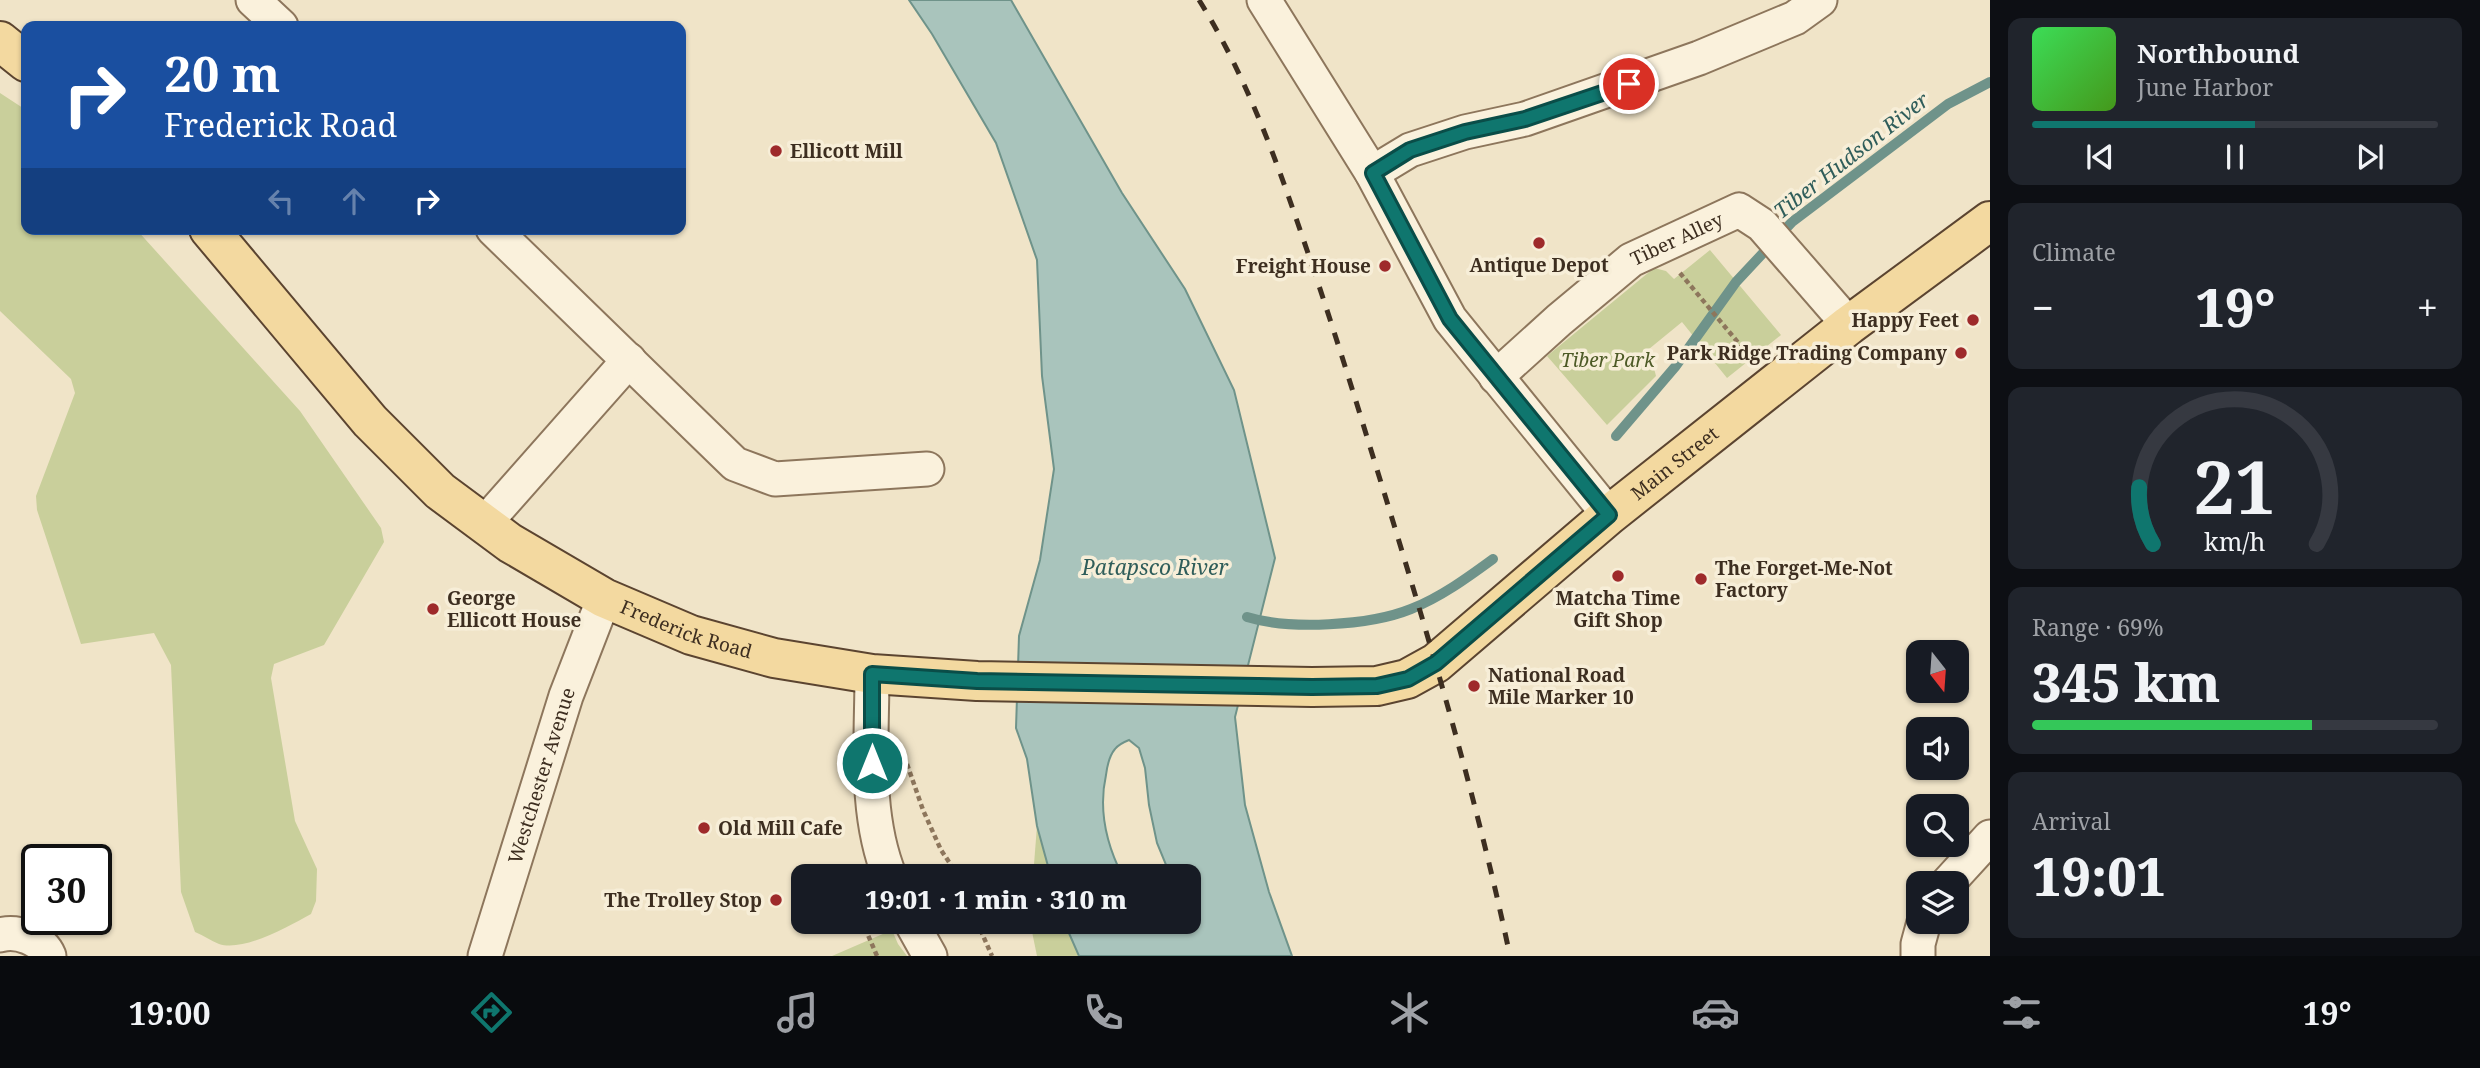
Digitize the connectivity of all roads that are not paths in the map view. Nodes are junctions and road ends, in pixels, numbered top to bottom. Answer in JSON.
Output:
{"nodes":[{"id":1,"x":253,"y":0,"type":"edge"},
{"id":2,"x":1264,"y":0,"type":"edge"},
{"id":3,"x":1820,"y":0,"type":"edge"},
{"id":4,"x":276,"y":21,"type":"edge"},
{"id":5,"x":0,"y":41,"type":"edge"},
{"id":6,"x":21,"y":58,"type":"edge"},
{"id":7,"x":1373,"y":173,"type":"junction"},
{"id":8,"x":1990,"y":221,"type":"edge"},
{"id":9,"x":214,"y":235,"type":"edge"},
{"id":10,"x":499,"y":235,"type":"edge"},
{"id":11,"x":1849,"y":325,"type":"junction"},
{"id":12,"x":629,"y":360,"type":"junction"},
{"id":13,"x":1496,"y":377,"type":"junction"},
{"id":14,"x":927,"y":469,"type":"dead end"},
{"id":15,"x":1609,"y":515,"type":"junction"},
{"id":16,"x":484,"y":524,"type":"junction"},
{"id":17,"x":604,"y":598,"type":"junction"},
{"id":18,"x":872,"y":674,"type":"junction"},
{"id":19,"x":1312,"y":687,"type":"joint"},
{"id":20,"x":1990,"y":837,"type":"edge"},
{"id":21,"x":886,"y":864,"type":"edge"},
{"id":22,"x":1959,"y":871,"type":"edge"},
{"id":23,"x":918,"y":934,"type":"edge"},
{"id":24,"x":1920,"y":934,"type":"edge"},
{"id":25,"x":0,"y":935,"type":"edge"},
{"id":26,"x":49,"y":956,"type":"edge"},
{"id":27,"x":485,"y":956,"type":"edge"},
{"id":28,"x":930,"y":956,"type":"edge"},
{"id":29,"x":1918,"y":956,"type":"edge"}],
"edges":[{"from":1,"to":4,"type":"street"},
{"from":2,"to":7,"type":"street"},
{"from":3,"to":7,"type":"street"},
{"from":5,"to":6,"type":"main road"},
{"from":7,"to":13,"type":"street"},
{"from":8,"to":11,"type":"main road","name":"Main Street"},
{"from":9,"to":16,"type":"main road","name":"Frederick Road"},
{"from":10,"to":12,"type":"street"},
{"from":11,"to":13,"type":"street","name":"Tiber Alley"},
{"from":11,"to":15,"type":"main road","name":"Main Street"},
{"from":12,"to":14,"type":"street"},
{"from":12,"to":16,"type":"street"},
{"from":13,"to":15,"type":"street"},
{"from":15,"to":19,"type":"main road","name":"Main Street"},
{"from":16,"to":17,"type":"main road","name":"Frederick Road"},
{"from":17,"to":18,"type":"main road","name":"Frederick Road"},
{"from":17,"to":27,"type":"street","name":"Westchester Avenue"},
{"from":18,"to":19,"type":"main road","name":"Frederick Road"},
{"from":18,"to":21,"type":"street"},
{"from":20,"to":22,"type":"street"},
{"from":23,"to":28,"type":"street"},
{"from":24,"to":29,"type":"street"},
{"from":25,"to":26,"type":"street"}]}
